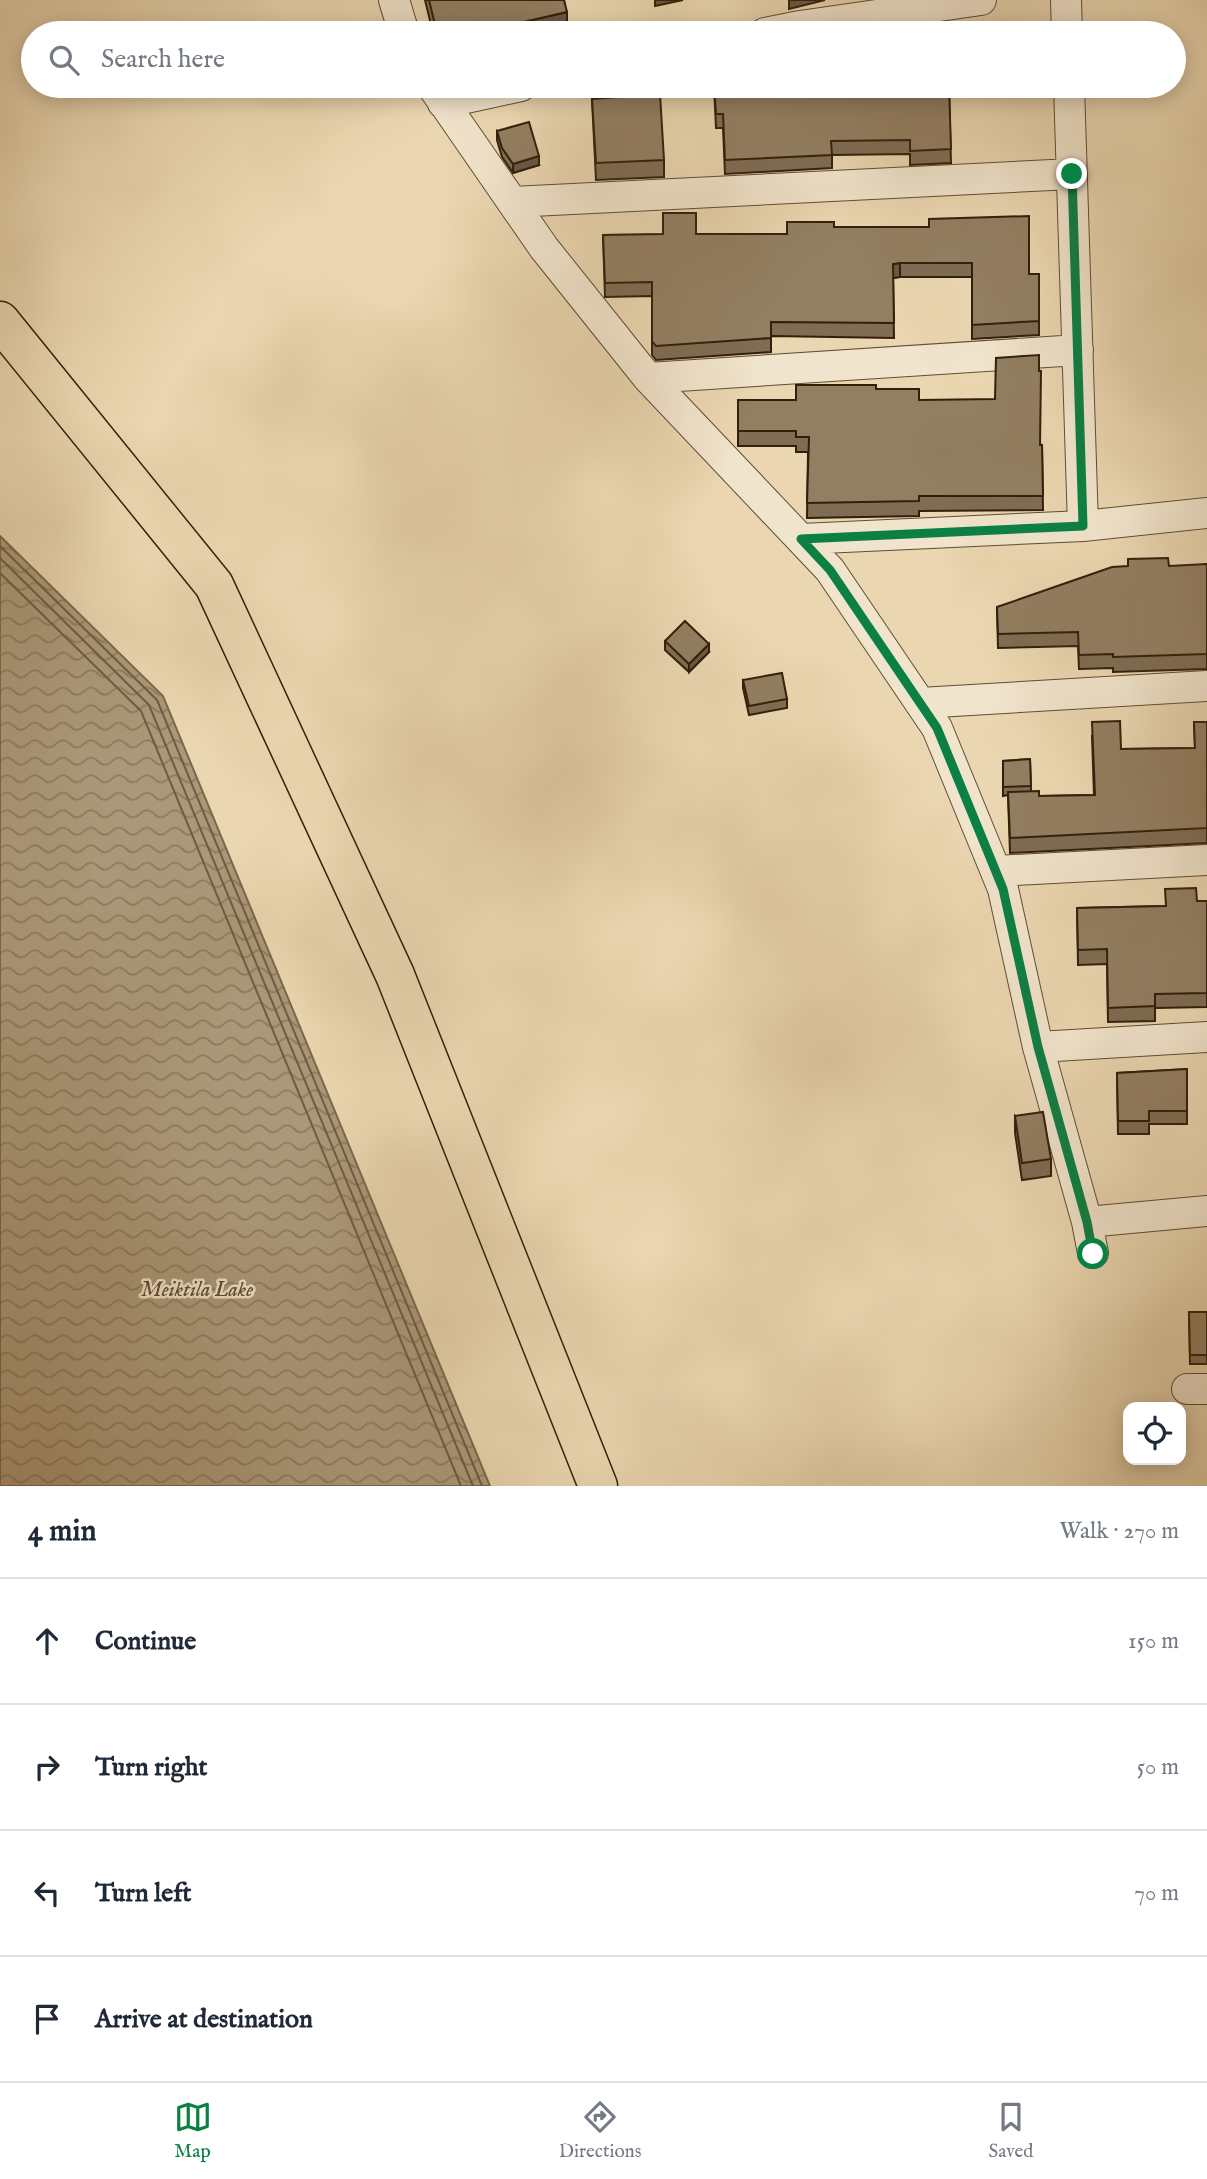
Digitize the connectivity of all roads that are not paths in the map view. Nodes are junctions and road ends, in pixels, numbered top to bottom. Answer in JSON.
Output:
{"nodes":[{"id":1,"x":394,"y":0,"type":"edge"},
{"id":2,"x":981,"y":0,"type":"edge"},
{"id":3,"x":1066,"y":0,"type":"edge"},
{"id":4,"x":400,"y":21,"type":"edge"},
{"id":5,"x":835,"y":21,"type":"edge"},
{"id":6,"x":1067,"y":21,"type":"edge"},
{"id":7,"x":441,"y":98,"type":"edge"},
{"id":8,"x":1069,"y":98,"type":"edge"},
{"id":9,"x":1072,"y":174,"type":"junction"},
{"id":10,"x":512,"y":202,"type":"junction"},
{"id":11,"x":0,"y":321,"type":"edge"},
{"id":12,"x":1078,"y":350,"type":"junction"},
{"id":13,"x":648,"y":378,"type":"junction"},
{"id":14,"x":1207,"y":513,"type":"edge"},
{"id":15,"x":1083,"y":526,"type":"junction"},
{"id":16,"x":801,"y":539,"type":"junction"},
{"id":17,"x":1207,"y":686,"type":"edge"},
{"id":18,"x":920,"y":703,"type":"junction"},
{"id":19,"x":1207,"y":860,"type":"edge"},
{"id":20,"x":996,"y":871,"type":"junction"},
{"id":21,"x":1207,"y":1037,"type":"edge"},
{"id":22,"x":1038,"y":1047,"type":"junction"},
{"id":23,"x":1207,"y":1212,"type":"edge"},
{"id":24,"x":1087,"y":1222,"type":"junction"},
{"id":25,"x":1093,"y":1254,"type":"dead end"},
{"id":26,"x":598,"y":1486,"type":"edge"}],
"edges":[{"from":1,"to":4,"type":"street"},
{"from":2,"to":5,"type":"street"},
{"from":3,"to":6,"type":"street"},
{"from":7,"to":10,"type":"street"},
{"from":8,"to":9,"type":"street"},
{"from":9,"to":10,"type":"street"},
{"from":9,"to":12,"type":"street"},
{"from":10,"to":13,"type":"street"},
{"from":11,"to":26,"type":"main road"},
{"from":12,"to":13,"type":"street"},
{"from":12,"to":15,"type":"street"},
{"from":13,"to":16,"type":"street"},
{"from":14,"to":15,"type":"street"},
{"from":15,"to":16,"type":"street"},
{"from":16,"to":18,"type":"street"},
{"from":17,"to":18,"type":"street"},
{"from":18,"to":20,"type":"street"},
{"from":19,"to":20,"type":"street"},
{"from":20,"to":22,"type":"street"},
{"from":21,"to":22,"type":"street"},
{"from":22,"to":24,"type":"street"},
{"from":23,"to":24,"type":"street"},
{"from":24,"to":25,"type":"street"}]}
